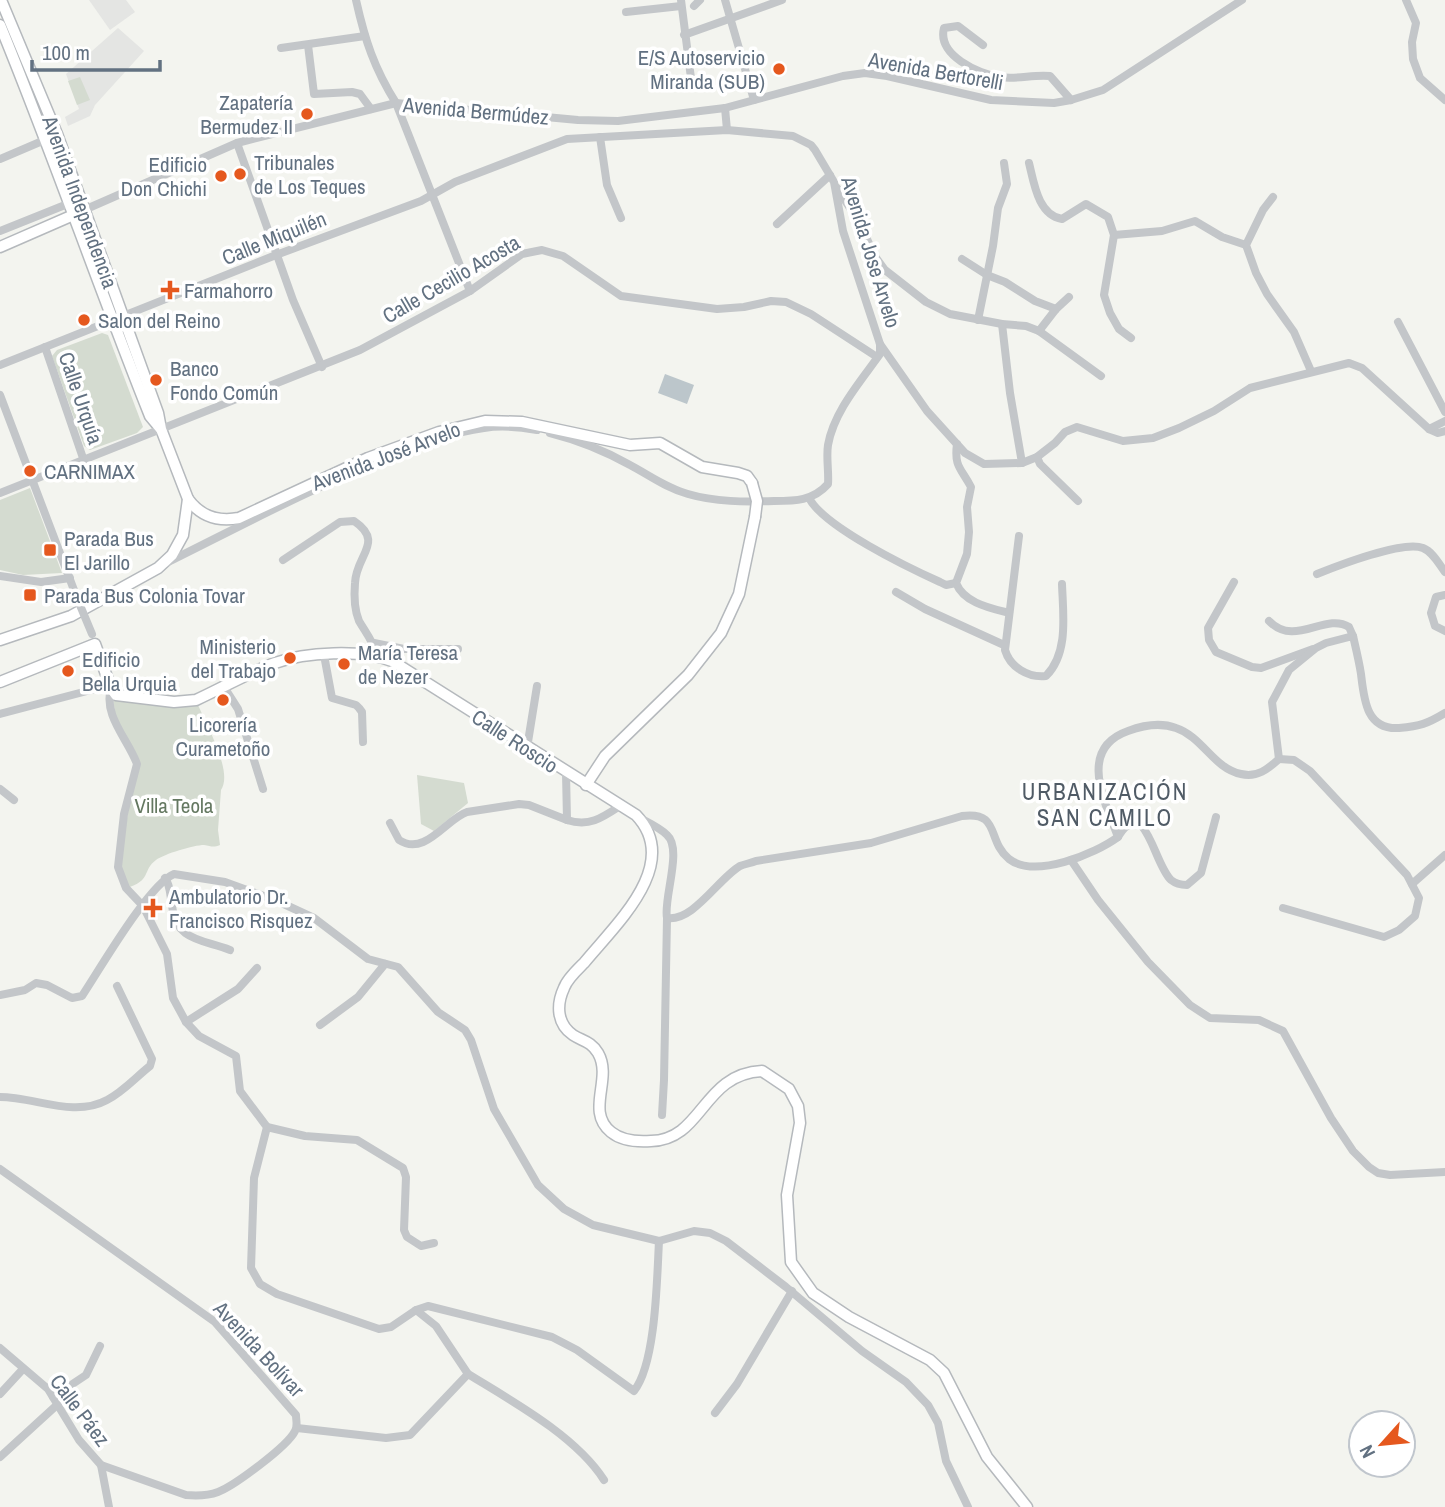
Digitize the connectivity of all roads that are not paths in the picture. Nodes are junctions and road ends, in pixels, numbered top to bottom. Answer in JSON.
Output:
{"nodes":[{"id":1,"x":1,"y":0,"type":"edge"},
{"id":2,"x":356,"y":0,"type":"edge"},
{"id":3,"x":725,"y":0,"type":"edge"},
{"id":4,"x":782,"y":0,"type":"edge"},
{"id":5,"x":1242,"y":0,"type":"edge"},
{"id":6,"x":1406,"y":0,"type":"edge"},
{"id":7,"x":681,"y":3,"type":"edge"},
{"id":8,"x":626,"y":12,"type":"dead end"},
{"id":9,"x":732,"y":19,"type":"junction"},
{"id":10,"x":0,"y":25,"type":"edge"},
{"id":11,"x":684,"y":35,"type":"junction"},
{"id":12,"x":365,"y":36,"type":"junction"},
{"id":13,"x":308,"y":45,"type":"junction"},
{"id":14,"x":984,"y":45,"type":"dead end"},
{"id":15,"x":281,"y":48,"type":"dead end"},
{"id":16,"x":692,"y":86,"type":"dead end"},
{"id":17,"x":754,"y":100,"type":"junction"},
{"id":18,"x":1071,"y":100,"type":"junction"},
{"id":19,"x":1445,"y":100,"type":"edge"},
{"id":20,"x":396,"y":103,"type":"junction"},
{"id":21,"x":725,"y":108,"type":"junction"},
{"id":22,"x":371,"y":109,"type":"junction"},
{"id":23,"x":578,"y":120,"type":"junction"},
{"id":24,"x":727,"y":130,"type":"junction"},
{"id":25,"x":579,"y":138,"type":"junction"},
{"id":26,"x":600,"y":138,"type":"junction"},
{"id":27,"x":47,"y":139,"type":"junction"},
{"id":28,"x":237,"y":143,"type":"junction"},
{"id":29,"x":0,"y":159,"type":"edge"},
{"id":30,"x":1004,"y":163,"type":"dead end"},
{"id":31,"x":1029,"y":163,"type":"dead end"},
{"id":32,"x":832,"y":178,"type":"junction"},
{"id":33,"x":432,"y":196,"type":"junction"},
{"id":34,"x":1273,"y":197,"type":"dead end"},
{"id":35,"x":70,"y":203,"type":"junction"},
{"id":36,"x":79,"y":213,"type":"junction"},
{"id":37,"x":621,"y":218,"type":"dead end"},
{"id":38,"x":777,"y":224,"type":"dead end"},
{"id":39,"x":0,"y":231,"type":"edge"},
{"id":40,"x":1114,"y":235,"type":"junction"},
{"id":41,"x":1246,"y":245,"type":"junction"},
{"id":42,"x":0,"y":247,"type":"edge"},
{"id":43,"x":276,"y":255,"type":"junction"},
{"id":44,"x":962,"y":259,"type":"dead end"},
{"id":45,"x":987,"y":275,"type":"junction"},
{"id":46,"x":470,"y":291,"type":"junction"},
{"id":47,"x":1069,"y":297,"type":"dead end"},
{"id":48,"x":1056,"y":309,"type":"junction"},
{"id":49,"x":117,"y":320,"type":"junction"},
{"id":50,"x":978,"y":320,"type":"junction"},
{"id":51,"x":1398,"y":322,"type":"dead end"},
{"id":52,"x":1002,"y":324,"type":"junction"},
{"id":53,"x":1039,"y":331,"type":"junction"},
{"id":54,"x":1130,"y":338,"type":"dead end"},
{"id":55,"x":880,"y":344,"type":"junction"},
{"id":56,"x":45,"y":348,"type":"junction"},
{"id":57,"x":877,"y":357,"type":"junction"},
{"id":58,"x":0,"y":365,"type":"edge"},
{"id":59,"x":321,"y":367,"type":"junction"},
{"id":60,"x":1311,"y":371,"type":"junction"},
{"id":61,"x":1101,"y":376,"type":"dead end"},
{"id":62,"x":0,"y":394,"type":"edge"},
{"id":63,"x":1445,"y":412,"type":"edge"},
{"id":64,"x":1445,"y":421,"type":"edge"},
{"id":65,"x":161,"y":429,"type":"junction"},
{"id":66,"x":1429,"y":429,"type":"junction"},
{"id":67,"x":1445,"y":431,"type":"edge"},
{"id":68,"x":623,"y":443,"type":"junction"},
{"id":69,"x":957,"y":444,"type":"junction"},
{"id":70,"x":1037,"y":457,"type":"junction"},
{"id":71,"x":618,"y":459,"type":"junction"},
{"id":72,"x":84,"y":460,"type":"junction"},
{"id":73,"x":1022,"y":463,"type":"junction"},
{"id":74,"x":33,"y":480,"type":"junction"},
{"id":75,"x":0,"y":493,"type":"edge"},
{"id":76,"x":809,"y":498,"type":"junction"},
{"id":77,"x":188,"y":499,"type":"junction"},
{"id":78,"x":1078,"y":501,"type":"dead end"},
{"id":79,"x":1019,"y":536,"type":"dead end"},
{"id":80,"x":283,"y":560,"type":"dead end"},
{"id":81,"x":158,"y":568,"type":"junction"},
{"id":82,"x":1445,"y":572,"type":"edge"},
{"id":83,"x":1317,"y":574,"type":"dead end"},
{"id":84,"x":0,"y":576,"type":"edge"},
{"id":85,"x":70,"y":578,"type":"junction"},
{"id":86,"x":1234,"y":582,"type":"dead end"},
{"id":87,"x":956,"y":583,"type":"junction"},
{"id":88,"x":1062,"y":584,"type":"dead end"},
{"id":89,"x":896,"y":592,"type":"dead end"},
{"id":90,"x":1445,"y":595,"type":"edge"},
{"id":91,"x":1009,"y":613,"type":"junction"},
{"id":92,"x":1269,"y":621,"type":"dead end"},
{"id":93,"x":1445,"y":631,"type":"edge"},
{"id":94,"x":1353,"y":636,"type":"junction"},
{"id":95,"x":94,"y":639,"type":"junction"},
{"id":96,"x":0,"y":640,"type":"edge"},
{"id":97,"x":374,"y":643,"type":"junction"},
{"id":98,"x":1004,"y":645,"type":"junction"},
{"id":99,"x":1316,"y":648,"type":"junction"},
{"id":100,"x":458,"y":649,"type":"dead end"},
{"id":101,"x":324,"y":655,"type":"junction"},
{"id":102,"x":376,"y":655,"type":"junction"},
{"id":103,"x":0,"y":682,"type":"edge"},
{"id":104,"x":537,"y":686,"type":"dead end"},
{"id":105,"x":111,"y":687,"type":"junction"},
{"id":106,"x":224,"y":687,"type":"junction"},
{"id":107,"x":1445,"y":713,"type":"edge"},
{"id":108,"x":0,"y":714,"type":"edge"},
{"id":109,"x":363,"y":742,"type":"dead end"},
{"id":110,"x":527,"y":748,"type":"junction"},
{"id":111,"x":1279,"y":759,"type":"junction"},
{"id":112,"x":566,"y":772,"type":"junction"},
{"id":113,"x":586,"y":785,"type":"junction"},
{"id":114,"x":0,"y":789,"type":"edge"},
{"id":115,"x":263,"y":789,"type":"dead end"},
{"id":116,"x":13,"y":800,"type":"dead end"},
{"id":117,"x":620,"y":806,"type":"junction"},
{"id":118,"x":636,"y":815,"type":"junction"},
{"id":119,"x":1216,"y":817,"type":"dead end"},
{"id":120,"x":567,"y":820,"type":"junction"},
{"id":121,"x":390,"y":822,"type":"dead end"},
{"id":122,"x":1118,"y":837,"type":"junction"},
{"id":123,"x":1445,"y":855,"type":"edge"},
{"id":124,"x":1071,"y":860,"type":"junction"},
{"id":125,"x":165,"y":878,"type":"junction"},
{"id":126,"x":1412,"y":884,"type":"junction"},
{"id":127,"x":143,"y":906,"type":"junction"},
{"id":128,"x":1283,"y":908,"type":"dead end"},
{"id":129,"x":667,"y":918,"type":"junction"},
{"id":130,"x":230,"y":950,"type":"dead end"},
{"id":131,"x":385,"y":964,"type":"junction"},
{"id":132,"x":257,"y":968,"type":"dead end"},
{"id":133,"x":117,"y":986,"type":"dead end"},
{"id":134,"x":0,"y":995,"type":"edge"},
{"id":135,"x":186,"y":1022,"type":"junction"},
{"id":136,"x":320,"y":1025,"type":"dead end"},
{"id":137,"x":0,"y":1097,"type":"edge"},
{"id":138,"x":662,"y":1115,"type":"dead end"},
{"id":139,"x":267,"y":1127,"type":"junction"},
{"id":140,"x":0,"y":1169,"type":"edge"},
{"id":141,"x":1445,"y":1172,"type":"edge"},
{"id":142,"x":659,"y":1241,"type":"junction"},
{"id":143,"x":434,"y":1243,"type":"dead end"},
{"id":144,"x":792,"y":1291,"type":"junction"},
{"id":145,"x":416,"y":1310,"type":"junction"},
{"id":146,"x":100,"y":1346,"type":"dead end"},
{"id":147,"x":0,"y":1348,"type":"edge"},
{"id":148,"x":23,"y":1369,"type":"junction"},
{"id":149,"x":468,"y":1374,"type":"junction"},
{"id":150,"x":0,"y":1394,"type":"edge"},
{"id":151,"x":56,"y":1400,"type":"junction"},
{"id":152,"x":715,"y":1413,"type":"dead end"},
{"id":153,"x":297,"y":1428,"type":"junction"},
{"id":154,"x":0,"y":1457,"type":"edge"},
{"id":155,"x":101,"y":1465,"type":"junction"},
{"id":156,"x":604,"y":1479,"type":"dead end"},
{"id":157,"x":109,"y":1507,"type":"edge"},
{"id":158,"x":968,"y":1507,"type":"edge"},
{"id":159,"x":1027,"y":1507,"type":"edge"}],
"edges":[{"from":1,"to":36,"type":"street","name":"Avenida Independencia"},
{"from":2,"to":12,"type":"street"},
{"from":3,"to":9,"type":"street"},
{"from":4,"to":9,"type":"street"},
{"from":5,"to":18,"type":"street","name":"Avenida Bertorelli"},
{"from":6,"to":19,"type":"street"},
{"from":7,"to":8,"type":"street"},
{"from":7,"to":11,"type":"street"},
{"from":9,"to":11,"type":"street"},
{"from":9,"to":17,"type":"street"},
{"from":10,"to":27,"type":"street","name":"Avenida Independencia"},
{"from":11,"to":16,"type":"street"},
{"from":12,"to":13,"type":"street"},
{"from":12,"to":20,"type":"street"},
{"from":13,"to":15,"type":"street"},
{"from":13,"to":22,"type":"street"},
{"from":14,"to":18,"type":"street"},
{"from":17,"to":18,"type":"street","name":"Avenida Bertorelli"},
{"from":17,"to":21,"type":"street","name":"Avenida Bertorelli"},
{"from":20,"to":22,"type":"street","name":"Avenida Bermúdez"},
{"from":20,"to":23,"type":"street","name":"Avenida Bermúdez"},
{"from":20,"to":33,"type":"street"},
{"from":21,"to":23,"type":"street","name":"Avenida Bermúdez"},
{"from":21,"to":24,"type":"street"},
{"from":22,"to":28,"type":"street","name":"Avenida Bermúdez"},
{"from":23,"to":25,"type":"street"},
{"from":24,"to":26,"type":"street","name":"Calle Miquilén"},
{"from":24,"to":32,"type":"street","name":"Avenida Jose Arvelo"},
{"from":25,"to":26,"type":"street","name":"Calle Miquilén"},
{"from":25,"to":33,"type":"street","name":"Calle Miquilén"},
{"from":26,"to":37,"type":"street"},
{"from":27,"to":29,"type":"street"},
{"from":27,"to":35,"type":"street","name":"Avenida Independencia"},
{"from":28,"to":36,"type":"street","name":"Avenida Bermúdez"},
{"from":28,"to":43,"type":"street"},
{"from":30,"to":45,"type":"street"},
{"from":31,"to":40,"type":"street"},
{"from":32,"to":38,"type":"street"},
{"from":32,"to":50,"type":"street"},
{"from":32,"to":55,"type":"street","name":"Avenida Jose Arvelo"},
{"from":33,"to":43,"type":"street","name":"Calle Miquilén"},
{"from":33,"to":46,"type":"street"},
{"from":34,"to":41,"type":"street"},
{"from":35,"to":36,"type":"street","name":"Avenida Independencia"},
{"from":35,"to":39,"type":"street"},
{"from":36,"to":42,"type":"street","name":"Avenida Bermúdez"},
{"from":36,"to":49,"type":"street","name":"Avenida Independencia"},
{"from":40,"to":41,"type":"street"},
{"from":40,"to":54,"type":"street"},
{"from":41,"to":60,"type":"street"},
{"from":43,"to":49,"type":"street","name":"Calle Miquilén"},
{"from":43,"to":59,"type":"street"},
{"from":44,"to":45,"type":"street"},
{"from":45,"to":48,"type":"street"},
{"from":45,"to":50,"type":"street"},
{"from":46,"to":57,"type":"street","name":"Calle Cecilio Acosta"},
{"from":46,"to":59,"type":"street","name":"Calle Cecilio Acosta"},
{"from":47,"to":48,"type":"street"},
{"from":48,"to":53,"type":"street"},
{"from":49,"to":56,"type":"street","name":"Calle Miquilén"},
{"from":49,"to":65,"type":"street","name":"Avenida Independencia"},
{"from":50,"to":52,"type":"street"},
{"from":51,"to":63,"type":"street"},
{"from":52,"to":53,"type":"street"},
{"from":52,"to":73,"type":"street"},
{"from":53,"to":61,"type":"street"},
{"from":55,"to":57,"type":"street","name":"Avenida Jose Arvelo"},
{"from":55,"to":69,"type":"street"},
{"from":56,"to":58,"type":"street","name":"Calle Miquilén"},
{"from":56,"to":72,"type":"street","name":"Calle Urquía"},
{"from":57,"to":76,"type":"street","name":"Avenida Jose Arvelo"},
{"from":59,"to":65,"type":"street","name":"Calle Cecilio Acosta"},
{"from":60,"to":66,"type":"street"},
{"from":60,"to":70,"type":"street"},
{"from":62,"to":74,"type":"street"},
{"from":64,"to":66,"type":"street"},
{"from":65,"to":72,"type":"street","name":"Calle Cecilio Acosta"},
{"from":65,"to":77,"type":"street","name":"Avenida Independencia"},
{"from":66,"to":67,"type":"street"},
{"from":68,"to":71,"type":"street"},
{"from":68,"to":77,"type":"street","name":"Avenida José Arvelo"},
{"from":68,"to":113,"type":"street","name":"Avenida José Arvelo","bridge":true},
{"from":69,"to":73,"type":"street"},
{"from":69,"to":87,"type":"street"},
{"from":70,"to":73,"type":"street"},
{"from":70,"to":78,"type":"street"},
{"from":71,"to":76,"type":"street"},
{"from":71,"to":81,"type":"street","name":"Avenida José Arvelo"},
{"from":72,"to":74,"type":"street","name":"Calle Cecilio Acosta"},
{"from":74,"to":75,"type":"street","name":"Calle Cecilio Acosta"},
{"from":74,"to":85,"type":"street"},
{"from":76,"to":87,"type":"street"},
{"from":77,"to":81,"type":"street"},
{"from":79,"to":91,"type":"street"},
{"from":80,"to":97,"type":"street"},
{"from":81,"to":96,"type":"street","name":"Avenida José Arvelo"},
{"from":82,"to":83,"type":"street"},
{"from":84,"to":85,"type":"street"},
{"from":85,"to":95,"type":"street","bridge":true},
{"from":86,"to":99,"type":"street"},
{"from":87,"to":91,"type":"street"},
{"from":88,"to":98,"type":"street"},
{"from":89,"to":98,"type":"street"},
{"from":90,"to":93,"type":"street"},
{"from":91,"to":98,"type":"street"},
{"from":92,"to":94,"type":"street"},
{"from":94,"to":99,"type":"street"},
{"from":94,"to":107,"type":"street"},
{"from":95,"to":103,"type":"street"},
{"from":95,"to":105,"type":"street"},
{"from":97,"to":100,"type":"street"},
{"from":97,"to":102,"type":"street"},
{"from":99,"to":111,"type":"street"},
{"from":101,"to":102,"type":"street","name":"Calle Roscio"},
{"from":101,"to":106,"type":"street","name":"Calle Roscio"},
{"from":101,"to":109,"type":"street"},
{"from":102,"to":110,"type":"street","name":"Calle Roscio"},
{"from":104,"to":110,"type":"street"},
{"from":105,"to":106,"type":"street","name":"Calle Roscio"},
{"from":105,"to":108,"type":"street"},
{"from":105,"to":127,"type":"street"},
{"from":106,"to":115,"type":"street"},
{"from":110,"to":112,"type":"street","name":"Calle Roscio"},
{"from":111,"to":122,"type":"street"},
{"from":111,"to":126,"type":"street"},
{"from":112,"to":113,"type":"street","name":"Calle Roscio"},
{"from":112,"to":120,"type":"street"},
{"from":113,"to":117,"type":"street","name":"Calle Roscio"},
{"from":114,"to":116,"type":"street"},
{"from":117,"to":118,"type":"street","name":"Calle Roscio"},
{"from":117,"to":120,"type":"street"},
{"from":118,"to":129,"type":"street"},
{"from":118,"to":159,"type":"street"},
{"from":119,"to":122,"type":"street"},
{"from":120,"to":121,"type":"street"},
{"from":122,"to":124,"type":"street"},
{"from":123,"to":126,"type":"street"},
{"from":124,"to":129,"type":"street"},
{"from":124,"to":141,"type":"street"},
{"from":125,"to":127,"type":"street"},
{"from":125,"to":130,"type":"street"},
{"from":125,"to":131,"type":"street"},
{"from":126,"to":128,"type":"street"},
{"from":127,"to":134,"type":"street"},
{"from":127,"to":135,"type":"street"},
{"from":129,"to":138,"type":"street"},
{"from":131,"to":136,"type":"street"},
{"from":131,"to":142,"type":"street"},
{"from":132,"to":135,"type":"street"},
{"from":133,"to":137,"type":"street"},
{"from":135,"to":139,"type":"street"},
{"from":139,"to":143,"type":"street"},
{"from":139,"to":145,"type":"street"},
{"from":140,"to":153,"type":"street","name":"Avenida Bolívar"},
{"from":142,"to":144,"type":"street"},
{"from":142,"to":145,"type":"street"},
{"from":144,"to":152,"type":"street"},
{"from":144,"to":158,"type":"street"},
{"from":145,"to":149,"type":"street"},
{"from":146,"to":151,"type":"street"},
{"from":147,"to":148,"type":"street","name":"Calle Páez"},
{"from":148,"to":150,"type":"street"},
{"from":148,"to":151,"type":"street","name":"Calle Páez"},
{"from":149,"to":153,"type":"street"},
{"from":149,"to":156,"type":"street"},
{"from":151,"to":154,"type":"street"},
{"from":151,"to":155,"type":"street","name":"Calle Páez"},
{"from":153,"to":155,"type":"street","name":"Avenida Bolívar"},
{"from":155,"to":157,"type":"street"}]}
